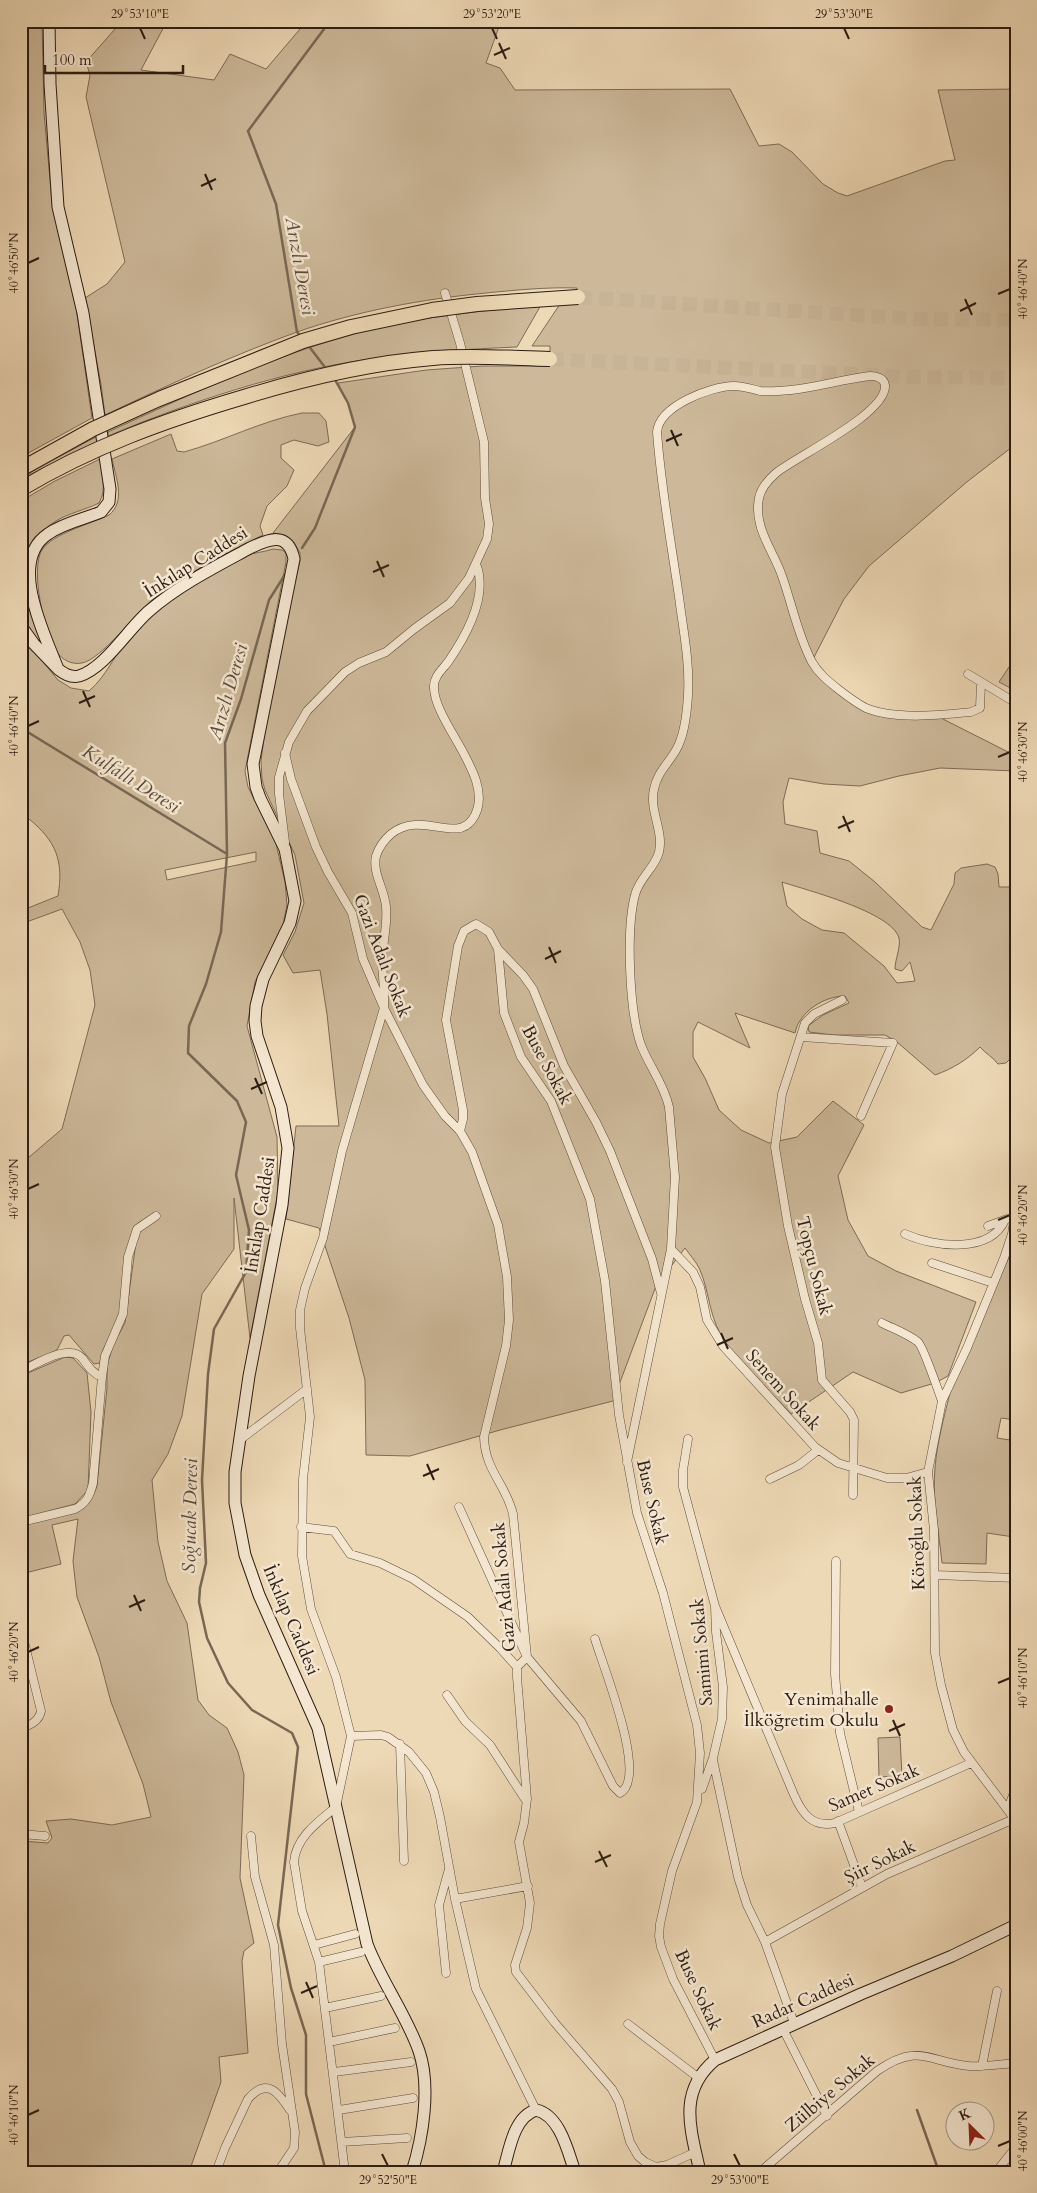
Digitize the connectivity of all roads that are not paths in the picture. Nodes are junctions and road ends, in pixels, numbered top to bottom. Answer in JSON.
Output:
{"nodes":[{"id":1,"x":49,"y":21,"type":"edge"},
{"id":2,"x":445,"y":293,"type":"dead end"},
{"id":3,"x":578,"y":297,"type":"tunnel mouth"},
{"id":4,"x":550,"y":359,"type":"tunnel mouth"},
{"id":5,"x":21,"y":469,"type":"edge"},
{"id":6,"x":21,"y":490,"type":"edge"},
{"id":7,"x":476,"y":564,"type":"junction"},
{"id":8,"x":21,"y":626,"type":"edge"},
{"id":9,"x":58,"y":669,"type":"junction"},
{"id":10,"x":968,"y":674,"type":"dead end"},
{"id":11,"x":980,"y":683,"type":"junction"},
{"id":12,"x":1016,"y":703,"type":"edge"},
{"id":13,"x":284,"y":753,"type":"junction"},
{"id":14,"x":286,"y":849,"type":"junction"},
{"id":15,"x":498,"y":949,"type":"junction"},
{"id":16,"x":842,"y":1000,"type":"dead end"},
{"id":17,"x":384,"y":1008,"type":"junction"},
{"id":18,"x":802,"y":1037,"type":"junction"},
{"id":19,"x":861,"y":1116,"type":"dead end"},
{"id":20,"x":460,"y":1131,"type":"junction"},
{"id":21,"x":1015,"y":1212,"type":"edge"},
{"id":22,"x":156,"y":1216,"type":"dead end"},
{"id":23,"x":1005,"y":1220,"type":"junction"},
{"id":24,"x":988,"y":1226,"type":"dead end"},
{"id":25,"x":905,"y":1234,"type":"dead end"},
{"id":26,"x":671,"y":1249,"type":"junction"},
{"id":27,"x":932,"y":1263,"type":"dead end"},
{"id":28,"x":992,"y":1283,"type":"junction"},
{"id":29,"x":661,"y":1294,"type":"junction"},
{"id":30,"x":882,"y":1323,"type":"dead end"},
{"id":31,"x":21,"y":1371,"type":"edge"},
{"id":32,"x":102,"y":1377,"type":"junction"},
{"id":33,"x":307,"y":1389,"type":"junction"},
{"id":34,"x":942,"y":1401,"type":"junction"},
{"id":35,"x":688,"y":1439,"type":"dead end"},
{"id":36,"x":241,"y":1440,"type":"junction"},
{"id":37,"x":818,"y":1450,"type":"junction"},
{"id":38,"x":627,"y":1462,"type":"junction"},
{"id":39,"x":853,"y":1469,"type":"junction"},
{"id":40,"x":928,"y":1472,"type":"junction"},
{"id":41,"x":770,"y":1479,"type":"dead end"},
{"id":42,"x":853,"y":1495,"type":"dead end"},
{"id":43,"x":459,"y":1507,"type":"dead end"},
{"id":44,"x":21,"y":1522,"type":"edge"},
{"id":45,"x":301,"y":1527,"type":"junction"},
{"id":46,"x":836,"y":1561,"type":"dead end"},
{"id":47,"x":935,"y":1574,"type":"junction"},
{"id":48,"x":1016,"y":1578,"type":"edge"},
{"id":49,"x":715,"y":1606,"type":"junction"},
{"id":50,"x":21,"y":1629,"type":"edge"},
{"id":51,"x":595,"y":1639,"type":"dead end"},
{"id":52,"x":527,"y":1657,"type":"junction"},
{"id":53,"x":517,"y":1667,"type":"junction"},
{"id":54,"x":447,"y":1695,"type":"dead end"},
{"id":55,"x":21,"y":1728,"type":"edge"},
{"id":56,"x":351,"y":1736,"type":"junction"},
{"id":57,"x":400,"y":1744,"type":"junction"},
{"id":58,"x":713,"y":1758,"type":"junction"},
{"id":59,"x":971,"y":1763,"type":"junction"},
{"id":60,"x":1016,"y":1788,"type":"edge"},
{"id":61,"x":526,"y":1801,"type":"junction"},
{"id":62,"x":697,"y":1802,"type":"junction"},
{"id":63,"x":336,"y":1807,"type":"junction"},
{"id":64,"x":1008,"y":1808,"type":"junction"},
{"id":65,"x":859,"y":1812,"type":"junction"},
{"id":66,"x":1015,"y":1820,"type":"edge"},
{"id":67,"x":838,"y":1821,"type":"junction"},
{"id":68,"x":21,"y":1834,"type":"edge"},
{"id":69,"x":46,"y":1836,"type":"dead end"},
{"id":70,"x":251,"y":1836,"type":"dead end"},
{"id":71,"x":404,"y":1861,"type":"dead end"},
{"id":72,"x":449,"y":1867,"type":"junction"},
{"id":73,"x":528,"y":1886,"type":"junction"},
{"id":74,"x":862,"y":1887,"type":"junction"},
{"id":75,"x":454,"y":1898,"type":"junction"},
{"id":76,"x":1016,"y":1925,"type":"edge"},
{"id":77,"x":355,"y":1934,"type":"dead end"},
{"id":78,"x":765,"y":1942,"type":"junction"},
{"id":79,"x":314,"y":1945,"type":"junction"},
{"id":80,"x":361,"y":1952,"type":"dead end"},
{"id":81,"x":319,"y":1962,"type":"junction"},
{"id":82,"x":446,"y":1973,"type":"dead end"},
{"id":83,"x":997,"y":1991,"type":"dead end"},
{"id":84,"x":381,"y":1996,"type":"dead end"},
{"id":85,"x":325,"y":2008,"type":"junction"},
{"id":86,"x":628,"y":2024,"type":"dead end"},
{"id":87,"x":794,"y":2024,"type":"junction"},
{"id":88,"x":395,"y":2028,"type":"dead end"},
{"id":89,"x":783,"y":2029,"type":"junction"},
{"id":90,"x":329,"y":2042,"type":"junction"},
{"id":91,"x":715,"y":2060,"type":"junction"},
{"id":92,"x":411,"y":2062,"type":"dead end"},
{"id":93,"x":1016,"y":2063,"type":"edge"},
{"id":94,"x":982,"y":2066,"type":"junction"},
{"id":95,"x":334,"y":2072,"type":"junction"},
{"id":96,"x":700,"y":2079,"type":"junction"},
{"id":97,"x":413,"y":2098,"type":"dead end"},
{"id":98,"x":339,"y":2110,"type":"junction"},
{"id":99,"x":536,"y":2110,"type":"junction"},
{"id":100,"x":291,"y":2112,"type":"junction"},
{"id":101,"x":826,"y":2116,"type":"junction"},
{"id":102,"x":407,"y":2138,"type":"dead end"},
{"id":103,"x":342,"y":2142,"type":"junction"},
{"id":104,"x":1016,"y":2148,"type":"edge"},
{"id":105,"x":696,"y":2152,"type":"junction"},
{"id":106,"x":216,"y":2172,"type":"edge"},
{"id":107,"x":278,"y":2172,"type":"edge"},
{"id":108,"x":345,"y":2172,"type":"edge"},
{"id":109,"x":412,"y":2172,"type":"edge"},
{"id":110,"x":504,"y":2172,"type":"edge"},
{"id":111,"x":575,"y":2172,"type":"edge"},
{"id":112,"x":700,"y":2172,"type":"edge"},
{"id":113,"x":760,"y":2172,"type":"edge"},
{"id":114,"x":996,"y":2172,"type":"edge"}],
"edges":[{"from":1,"to":9,"type":"street"},
{"from":2,"to":7,"type":"street"},
{"from":3,"to":5,"type":"highway","bridge":true},
{"from":4,"to":6,"type":"highway","bridge":true},
{"from":7,"to":13,"type":"street"},
{"from":7,"to":17,"type":"street"},
{"from":8,"to":9,"type":"street"},
{"from":9,"to":14,"type":"street","name":"İnkılap Caddesi"},
{"from":10,"to":11,"type":"street"},
{"from":11,"to":12,"type":"street"},
{"from":11,"to":26,"type":"street"},
{"from":13,"to":14,"type":"street"},
{"from":13,"to":17,"type":"street","name":"Gazi Adalı Sokak"},
{"from":14,"to":36,"type":"street","name":"İnkılap Caddesi"},
{"from":15,"to":20,"type":"street"},
{"from":15,"to":29,"type":"street"},
{"from":15,"to":38,"type":"street","name":"Buse Sokak"},
{"from":16,"to":18,"type":"street","name":"Topçu Sokak"},
{"from":17,"to":20,"type":"street","name":"Gazi Adalı Sokak"},
{"from":17,"to":33,"type":"street"},
{"from":18,"to":19,"type":"street"},
{"from":18,"to":39,"type":"street","name":"Topçu Sokak"},
{"from":20,"to":52,"type":"street","name":"Gazi Adalı Sokak"},
{"from":21,"to":23,"type":"street"},
{"from":21,"to":28,"type":"street","name":"Köroğlu Sokak"},
{"from":22,"to":32,"type":"street"},
{"from":23,"to":24,"type":"street"},
{"from":23,"to":25,"type":"street"},
{"from":26,"to":29,"type":"street"},
{"from":26,"to":37,"type":"street","name":"Senem Sokak"},
{"from":27,"to":28,"type":"street"},
{"from":28,"to":34,"type":"street","name":"Köroğlu Sokak"},
{"from":29,"to":38,"type":"street"},
{"from":30,"to":34,"type":"street"},
{"from":31,"to":32,"type":"street"},
{"from":32,"to":44,"type":"street"},
{"from":33,"to":36,"type":"street"},
{"from":33,"to":45,"type":"street"},
{"from":34,"to":40,"type":"street","name":"Köroğlu Sokak"},
{"from":35,"to":49,"type":"street","name":"Samimi Sokak"},
{"from":36,"to":63,"type":"street","name":"İnkılap Caddesi"},
{"from":37,"to":39,"type":"street","name":"Senem Sokak"},
{"from":37,"to":41,"type":"street"},
{"from":38,"to":62,"type":"street","name":"Buse Sokak"},
{"from":39,"to":40,"type":"street","name":"Senem Sokak"},
{"from":39,"to":42,"type":"street","name":"Topçu Sokak"},
{"from":40,"to":47,"type":"street","name":"Köroğlu Sokak"},
{"from":43,"to":52,"type":"street"},
{"from":45,"to":53,"type":"street"},
{"from":45,"to":56,"type":"street"},
{"from":46,"to":65,"type":"street"},
{"from":47,"to":48,"type":"street"},
{"from":47,"to":59,"type":"street","name":"Köroğlu Sokak"},
{"from":49,"to":58,"type":"street","name":"Samimi Sokak"},
{"from":49,"to":67,"type":"street","name":"Samet Sokak"},
{"from":50,"to":55,"type":"street"},
{"from":51,"to":52,"type":"street"},
{"from":52,"to":53,"type":"street","name":"Gazi Adalı Sokak"},
{"from":53,"to":61,"type":"street","name":"Gazi Adalı Sokak"},
{"from":54,"to":61,"type":"street"},
{"from":56,"to":57,"type":"street"},
{"from":56,"to":63,"type":"street"},
{"from":57,"to":71,"type":"street"},
{"from":57,"to":72,"type":"street"},
{"from":58,"to":62,"type":"street","name":"Samimi Sokak"},
{"from":58,"to":78,"type":"street"},
{"from":59,"to":64,"type":"street","name":"Köroğlu Sokak"},
{"from":59,"to":65,"type":"street","name":"Samet Sokak"},
{"from":60,"to":64,"type":"street"},
{"from":61,"to":73,"type":"street","name":"Gazi Adalı Sokak"},
{"from":62,"to":91,"type":"street","name":"Buse Sokak"},
{"from":63,"to":79,"type":"street"},
{"from":63,"to":109,"type":"street","name":"İnkılap Caddesi"},
{"from":64,"to":66,"type":"street","name":"Köroğlu Sokak"},
{"from":65,"to":67,"type":"street","name":"Samet Sokak"},
{"from":66,"to":74,"type":"street","name":"Şiir Sokak"},
{"from":67,"to":74,"type":"street"},
{"from":68,"to":69,"type":"street"},
{"from":70,"to":100,"type":"street"},
{"from":72,"to":75,"type":"street"},
{"from":72,"to":82,"type":"street"},
{"from":73,"to":75,"type":"street"},
{"from":73,"to":105,"type":"street","name":"Gazi Adalı Sokak"},
{"from":74,"to":78,"type":"street","name":"Şiir Sokak"},
{"from":75,"to":99,"type":"street"},
{"from":76,"to":87,"type":"street","name":"Radar Caddesi"},
{"from":77,"to":79,"type":"street"},
{"from":78,"to":87,"type":"street"},
{"from":79,"to":81,"type":"street"},
{"from":80,"to":81,"type":"street"},
{"from":81,"to":85,"type":"street"},
{"from":83,"to":94,"type":"street"},
{"from":84,"to":85,"type":"street"},
{"from":85,"to":90,"type":"street"},
{"from":86,"to":96,"type":"street"},
{"from":87,"to":89,"type":"street","name":"Radar Caddesi"},
{"from":88,"to":90,"type":"street"},
{"from":89,"to":91,"type":"street","name":"Radar Caddesi"},
{"from":89,"to":101,"type":"street"},
{"from":90,"to":95,"type":"street"},
{"from":91,"to":96,"type":"street","name":"Radar Caddesi"},
{"from":92,"to":95,"type":"street"},
{"from":93,"to":94,"type":"street","name":"Zülbiye Sokak"},
{"from":94,"to":101,"type":"street","name":"Zülbiye Sokak"},
{"from":95,"to":98,"type":"street"},
{"from":96,"to":105,"type":"street","name":"Radar Caddesi"},
{"from":97,"to":98,"type":"street"},
{"from":98,"to":103,"type":"street"},
{"from":99,"to":110,"type":"street"},
{"from":99,"to":111,"type":"street"},
{"from":100,"to":106,"type":"street"},
{"from":100,"to":107,"type":"street"},
{"from":101,"to":113,"type":"street","name":"Zülbiye Sokak"},
{"from":102,"to":103,"type":"street"},
{"from":103,"to":108,"type":"street"},
{"from":104,"to":114,"type":"street"},
{"from":105,"to":112,"type":"street","name":"Radar Caddesi"}]}
